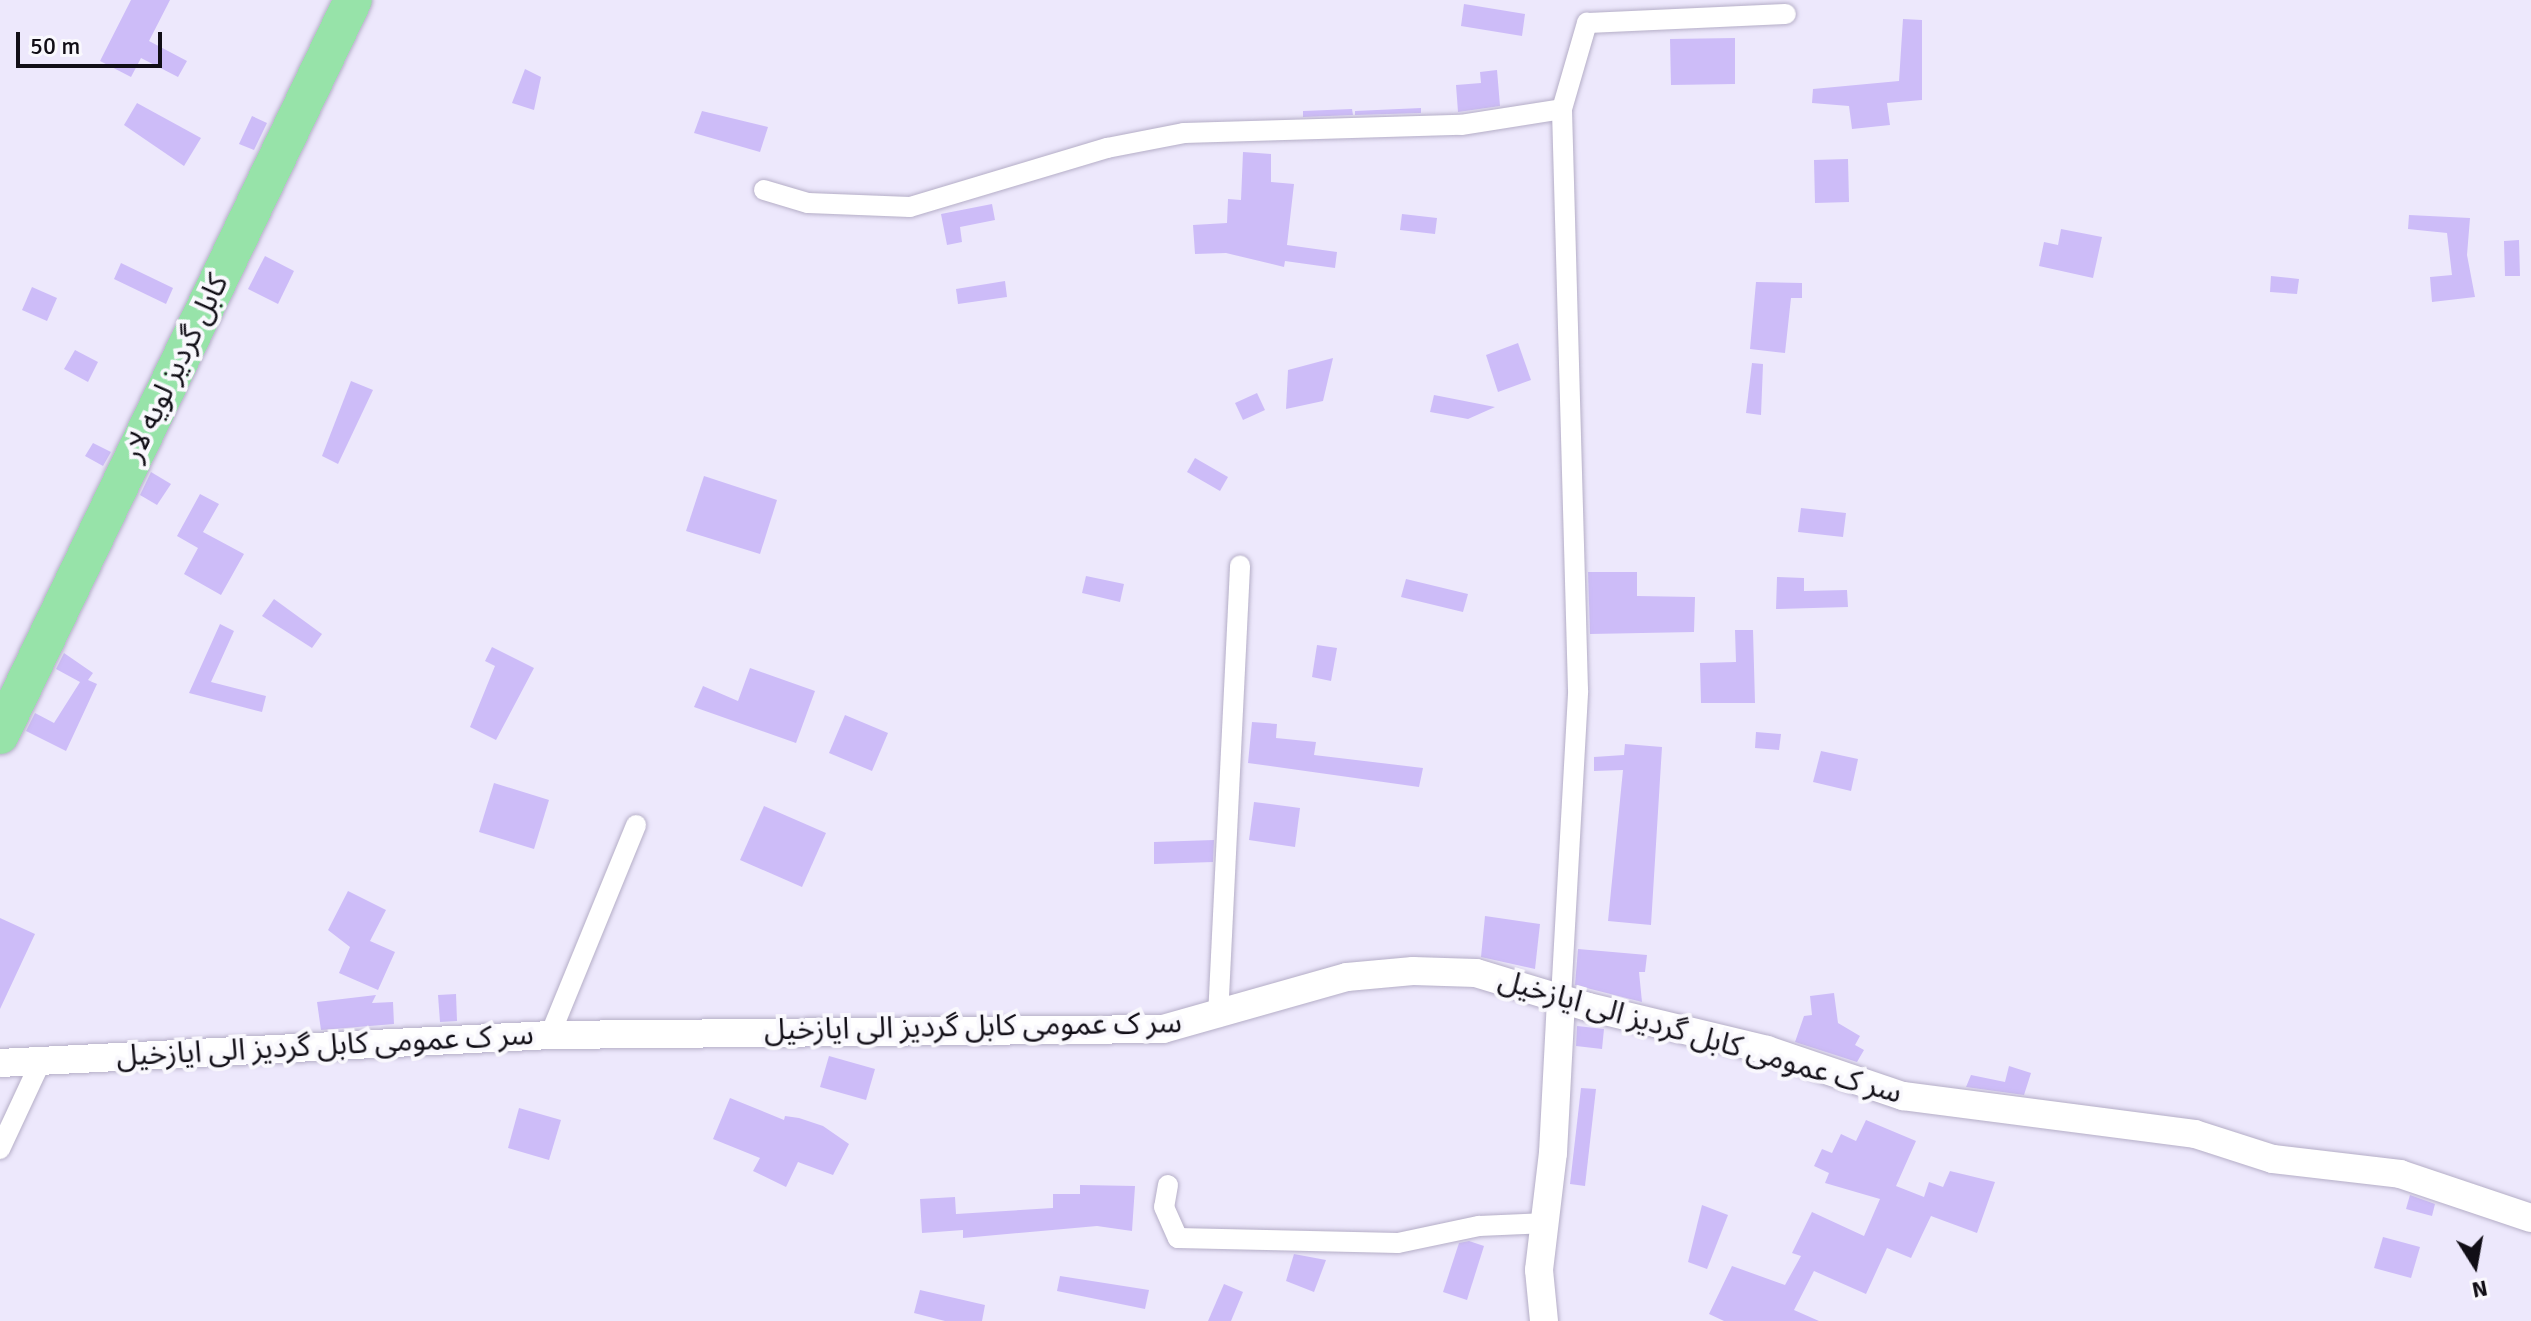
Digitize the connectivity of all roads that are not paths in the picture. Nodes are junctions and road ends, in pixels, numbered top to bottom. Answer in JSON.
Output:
{"nodes":[{"id":1,"x":353,"y":0,"type":"edge"},
{"id":2,"x":1786,"y":14,"type":"dead end"},
{"id":3,"x":1562,"y":109,"type":"junction"},
{"id":4,"x":764,"y":190,"type":"dead end"},
{"id":5,"x":1240,"y":566,"type":"dead end"},
{"id":6,"x":0,"y":735,"type":"edge"},
{"id":7,"x":636,"y":825,"type":"dead end"},
{"id":8,"x":1561,"y":998,"type":"junction"},
{"id":9,"x":1218,"y":1017,"type":"junction"},
{"id":10,"x":550,"y":1035,"type":"junction"},
{"id":11,"x":41,"y":1061,"type":"junction"},
{"id":12,"x":0,"y":1063,"type":"edge"},
{"id":13,"x":0,"y":1149,"type":"edge"},
{"id":14,"x":1168,"y":1185,"type":"dead end"},
{"id":15,"x":2531,"y":1218,"type":"edge"},
{"id":16,"x":1547,"y":1223,"type":"junction"},
{"id":17,"x":1544,"y":1321,"type":"edge"}],
"edges":[{"from":1,"to":6,"type":"highway","name":"کابل گردیز لویه لار"},
{"from":2,"to":3,"type":"street"},
{"from":3,"to":4,"type":"street"},
{"from":3,"to":8,"type":"street"},
{"from":5,"to":9,"type":"street"},
{"from":7,"to":10,"type":"street"},
{"from":8,"to":9,"type":"main road","name":"سر ک عمومی کابل گردیز الی ایازخیل"},
{"from":8,"to":15,"type":"main road","name":"سر ک عمومی کابل گردیز الی ایازخیل"},
{"from":8,"to":16,"type":"main road"},
{"from":9,"to":10,"type":"main road","name":"سر ک عمومی کابل گردیز الی ایازخیل"},
{"from":10,"to":11,"type":"main road","name":"سر ک عمومی کابل گردیز الی ایازخیل"},
{"from":11,"to":12,"type":"main road","name":"سر ک عمومی کابل گردیز الی ایازخیل"},
{"from":11,"to":13,"type":"street"},
{"from":14,"to":16,"type":"street"},
{"from":16,"to":17,"type":"main road"}]}
